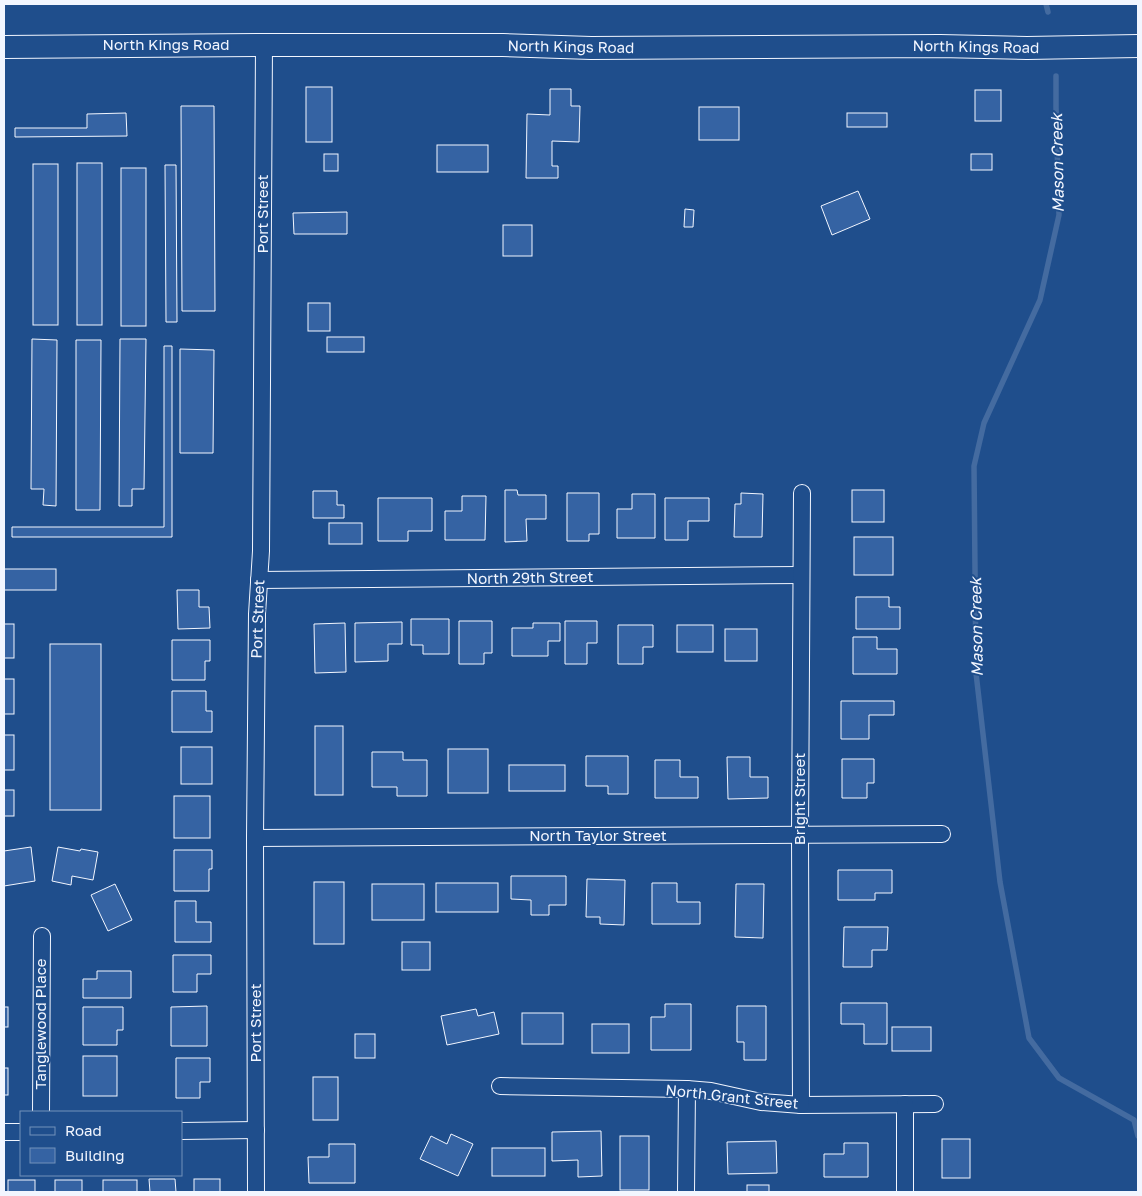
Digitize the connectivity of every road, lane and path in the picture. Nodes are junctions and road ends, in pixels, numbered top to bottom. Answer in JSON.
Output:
{"nodes":[{"id":1,"x":264,"y":45,"type":"junction"},
{"id":2,"x":4,"y":46,"type":"edge"},
{"id":3,"x":1138,"y":46,"type":"edge"},
{"id":4,"x":802,"y":493,"type":"dead end"},
{"id":5,"x":802,"y":575,"type":"junction"},
{"id":6,"x":259,"y":580,"type":"junction"},
{"id":7,"x":942,"y":834,"type":"dead end"},
{"id":8,"x":800,"y":835,"type":"junction"},
{"id":9,"x":255,"y":838,"type":"junction"},
{"id":10,"x":42,"y":936,"type":"dead end"},
{"id":11,"x":500,"y":1086,"type":"dead end"},
{"id":12,"x":687,"y":1089,"type":"junction"},
{"id":13,"x":905,"y":1104,"type":"junction"},
{"id":14,"x":934,"y":1104,"type":"dead end"},
{"id":15,"x":801,"y":1105,"type":"junction"},
{"id":16,"x":41,"y":1111,"type":"edge"},
{"id":17,"x":256,"y":1130,"type":"junction"},
{"id":18,"x":182,"y":1131,"type":"edge"},
{"id":19,"x":4,"y":1132,"type":"edge"},
{"id":20,"x":20,"y":1132,"type":"edge"},
{"id":21,"x":256,"y":1192,"type":"edge"},
{"id":22,"x":686,"y":1192,"type":"edge"},
{"id":23,"x":905,"y":1192,"type":"edge"}],
"edges":[{"from":1,"to":2,"type":"main road","name":"North Kings Road"},
{"from":1,"to":3,"type":"main road","name":"North Kings Road"},
{"from":1,"to":6,"type":"street","name":"Port Street"},
{"from":4,"to":5,"type":"street","name":"Bright Street"},
{"from":5,"to":6,"type":"street","name":"North 29th Street"},
{"from":5,"to":8,"type":"street","name":"Bright Street"},
{"from":6,"to":9,"type":"street","name":"Port Street"},
{"from":7,"to":8,"type":"street","name":"North Taylor Street"},
{"from":8,"to":9,"type":"street","name":"North Taylor Street"},
{"from":8,"to":15,"type":"street","name":"Bright Street"},
{"from":9,"to":17,"type":"street","name":"Port Street"},
{"from":10,"to":16,"type":"street","name":"Tanglewood Place"},
{"from":11,"to":12,"type":"street","name":"North Grant Street"},
{"from":12,"to":15,"type":"street","name":"North Grant Street"},
{"from":12,"to":22,"type":"street"},
{"from":13,"to":14,"type":"street","name":"North Grant Street"},
{"from":13,"to":15,"type":"street","name":"North Grant Street"},
{"from":13,"to":23,"type":"street"},
{"from":17,"to":18,"type":"street"},
{"from":17,"to":21,"type":"street","name":"Port Street"},
{"from":19,"to":20,"type":"street"}]}
